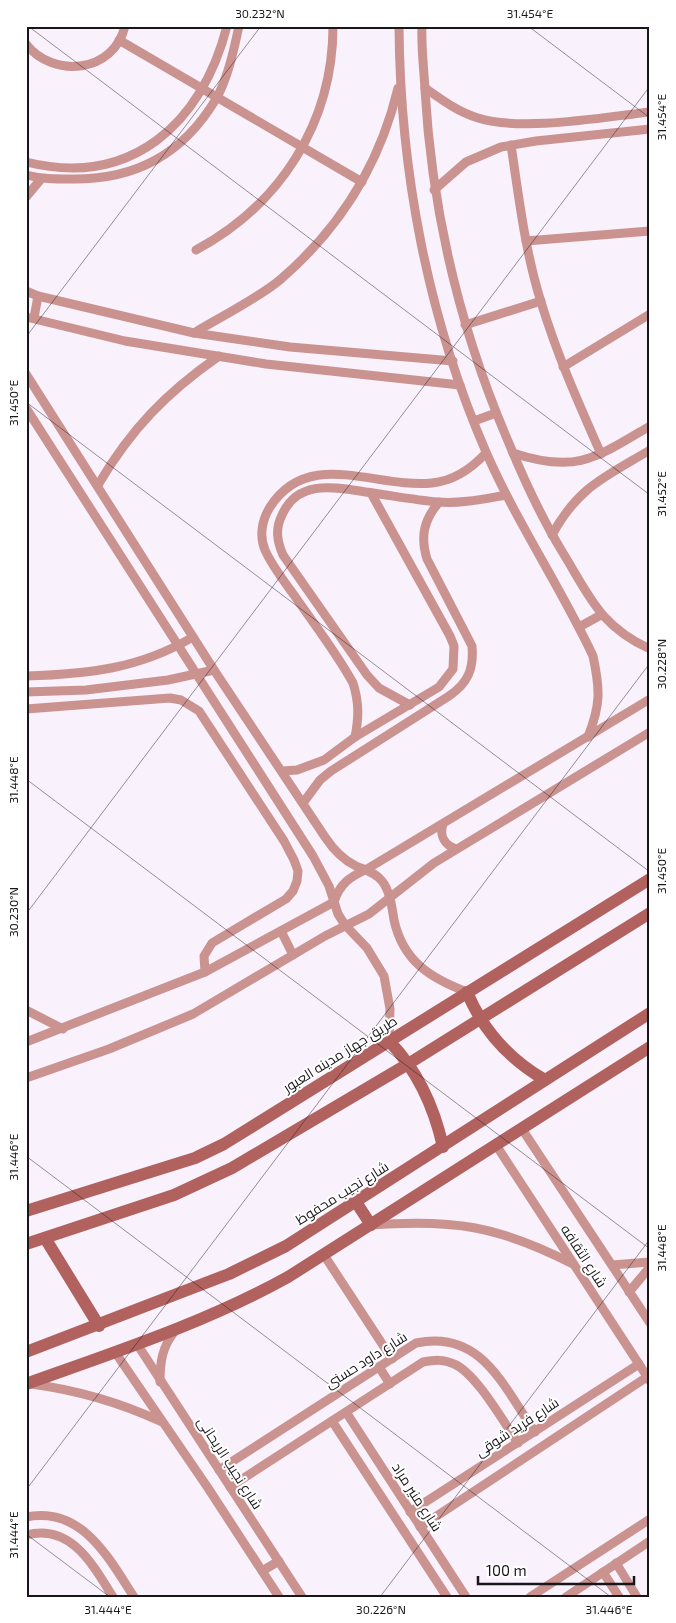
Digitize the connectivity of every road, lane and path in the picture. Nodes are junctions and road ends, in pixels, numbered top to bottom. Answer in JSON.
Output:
{"nodes":[{"id":1,"x":125,"y":26,"type":"edge"},
{"id":2,"x":227,"y":26,"type":"edge"},
{"id":3,"x":239,"y":26,"type":"edge"},
{"id":4,"x":333,"y":26,"type":"edge"},
{"id":5,"x":398,"y":26,"type":"edge"},
{"id":6,"x":422,"y":26,"type":"edge"},
{"id":7,"x":119,"y":40,"type":"junction"},
{"id":8,"x":26,"y":44,"type":"edge"},
{"id":9,"x":400,"y":78,"type":"junction"},
{"id":10,"x":425,"y":88,"type":"junction"},
{"id":11,"x":203,"y":90,"type":"junction"},
{"id":12,"x":217,"y":97,"type":"junction"},
{"id":13,"x":650,"y":112,"type":"edge"},
{"id":14,"x":650,"y":130,"type":"edge"},
{"id":15,"x":511,"y":146,"type":"junction"},
{"id":16,"x":302,"y":148,"type":"junction"},
{"id":17,"x":26,"y":162,"type":"edge"},
{"id":18,"x":26,"y":175,"type":"edge"},
{"id":19,"x":41,"y":179,"type":"junction"},
{"id":20,"x":362,"y":182,"type":"junction"},
{"id":21,"x":434,"y":190,"type":"junction"},
{"id":22,"x":26,"y":197,"type":"edge"},
{"id":23,"x":650,"y":231,"type":"edge"},
{"id":24,"x":526,"y":241,"type":"junction"},
{"id":25,"x":196,"y":250,"type":"dead end"},
{"id":26,"x":26,"y":291,"type":"edge"},
{"id":27,"x":38,"y":296,"type":"junction"},
{"id":28,"x":541,"y":301,"type":"junction"},
{"id":29,"x":650,"y":314,"type":"edge"},
{"id":30,"x":30,"y":317,"type":"edge"},
{"id":31,"x":465,"y":325,"type":"junction"},
{"id":32,"x":194,"y":333,"type":"junction"},
{"id":33,"x":219,"y":356,"type":"junction"},
{"id":34,"x":453,"y":361,"type":"junction"},
{"id":35,"x":563,"y":367,"type":"junction"},
{"id":36,"x":26,"y":374,"type":"edge"},
{"id":37,"x":460,"y":385,"type":"junction"},
{"id":38,"x":26,"y":408,"type":"edge"},
{"id":39,"x":496,"y":412,"type":"junction"},
{"id":40,"x":474,"y":422,"type":"junction"},
{"id":41,"x":650,"y":426,"type":"edge"},
{"id":42,"x":650,"y":450,"type":"edge"},
{"id":43,"x":486,"y":453,"type":"junction"},
{"id":44,"x":513,"y":453,"type":"junction"},
{"id":45,"x":601,"y":454,"type":"junction"},
{"id":46,"x":98,"y":485,"type":"junction"},
{"id":47,"x":371,"y":493,"type":"junction"},
{"id":48,"x":506,"y":495,"type":"junction"},
{"id":49,"x":439,"y":502,"type":"junction"},
{"id":50,"x":552,"y":536,"type":"junction"},
{"id":51,"x":601,"y":615,"type":"junction"},
{"id":52,"x":580,"y":627,"type":"junction"},
{"id":53,"x":193,"y":637,"type":"junction"},
{"id":54,"x":178,"y":646,"type":"junction"},
{"id":55,"x":650,"y":649,"type":"edge"},
{"id":56,"x":214,"y":670,"type":"junction"},
{"id":57,"x":26,"y":676,"type":"edge"},
{"id":58,"x":196,"y":676,"type":"junction"},
{"id":59,"x":26,"y":692,"type":"edge"},
{"id":60,"x":650,"y":700,"type":"edge"},
{"id":61,"x":410,"y":705,"type":"junction"},
{"id":62,"x":26,"y":709,"type":"edge"},
{"id":63,"x":650,"y":732,"type":"edge"},
{"id":64,"x":588,"y":736,"type":"junction"},
{"id":65,"x":355,"y":737,"type":"junction"},
{"id":66,"x":282,"y":771,"type":"junction"},
{"id":67,"x":303,"y":803,"type":"junction"},
{"id":68,"x":443,"y":824,"type":"junction"},
{"id":69,"x":456,"y":849,"type":"junction"},
{"id":70,"x":368,"y":869,"type":"junction"},
{"id":71,"x":650,"y":879,"type":"edge"},
{"id":72,"x":390,"y":898,"type":"junction"},
{"id":73,"x":334,"y":902,"type":"junction"},
{"id":74,"x":650,"y":913,"type":"edge"},
{"id":75,"x":345,"y":925,"type":"junction"},
{"id":76,"x":281,"y":930,"type":"junction"},
{"id":77,"x":293,"y":955,"type":"junction"},
{"id":78,"x":205,"y":972,"type":"junction"},
{"id":79,"x":467,"y":992,"type":"junction"},
{"id":80,"x":26,"y":1010,"type":"edge"},
{"id":81,"x":650,"y":1013,"type":"edge"},
{"id":82,"x":480,"y":1018,"type":"junction"},
{"id":83,"x":63,"y":1029,"type":"junction"},
{"id":84,"x":389,"y":1041,"type":"junction"},
{"id":85,"x":26,"y":1042,"type":"edge"},
{"id":86,"x":650,"y":1047,"type":"edge"},
{"id":87,"x":408,"y":1064,"type":"junction"},
{"id":88,"x":26,"y":1078,"type":"edge"},
{"id":89,"x":546,"y":1080,"type":"junction"},
{"id":90,"x":522,"y":1129,"type":"junction"},
{"id":91,"x":496,"y":1145,"type":"junction"},
{"id":92,"x":443,"y":1147,"type":"junction"},
{"id":93,"x":356,"y":1202,"type":"junction"},
{"id":94,"x":26,"y":1211,"type":"edge"},
{"id":95,"x":371,"y":1225,"type":"junction"},
{"id":96,"x":45,"y":1238,"type":"junction"},
{"id":97,"x":26,"y":1244,"type":"edge"},
{"id":98,"x":324,"y":1255,"type":"junction"},
{"id":99,"x":650,"y":1262,"type":"edge"},
{"id":100,"x":573,"y":1264,"type":"junction"},
{"id":101,"x":612,"y":1265,"type":"junction"},
{"id":102,"x":650,"y":1267,"type":"edge"},
{"id":103,"x":629,"y":1292,"type":"junction"},
{"id":104,"x":650,"y":1324,"type":"edge"},
{"id":105,"x":99,"y":1326,"type":"junction"},
{"id":106,"x":176,"y":1330,"type":"junction"},
{"id":107,"x":137,"y":1344,"type":"junction"},
{"id":108,"x":26,"y":1352,"type":"edge"},
{"id":109,"x":115,"y":1352,"type":"junction"},
{"id":110,"x":392,"y":1359,"type":"junction"},
{"id":111,"x":639,"y":1364,"type":"junction"},
{"id":112,"x":378,"y":1367,"type":"junction"},
{"id":113,"x":648,"y":1379,"type":"edge"},
{"id":114,"x":160,"y":1382,"type":"junction"},
{"id":115,"x":27,"y":1384,"type":"edge"},
{"id":116,"x":390,"y":1384,"type":"junction"},
{"id":117,"x":346,"y":1412,"type":"junction"},
{"id":118,"x":332,"y":1421,"type":"junction"},
{"id":119,"x":164,"y":1422,"type":"junction"},
{"id":120,"x":535,"y":1432,"type":"junction"},
{"id":121,"x":518,"y":1443,"type":"junction"},
{"id":122,"x":219,"y":1470,"type":"junction"},
{"id":123,"x":230,"y":1487,"type":"junction"},
{"id":124,"x":410,"y":1512,"type":"junction"},
{"id":125,"x":26,"y":1516,"type":"edge"},
{"id":126,"x":650,"y":1519,"type":"edge"},
{"id":127,"x":420,"y":1527,"type":"junction"},
{"id":128,"x":26,"y":1535,"type":"edge"},
{"id":129,"x":650,"y":1541,"type":"edge"},
{"id":130,"x":278,"y":1561,"type":"junction"},
{"id":131,"x":616,"y":1563,"type":"junction"},
{"id":132,"x":262,"y":1571,"type":"junction"},
{"id":133,"x":603,"y":1572,"type":"junction"},
{"id":134,"x":113,"y":1597,"type":"edge"},
{"id":135,"x":134,"y":1597,"type":"edge"},
{"id":136,"x":279,"y":1597,"type":"edge"},
{"id":137,"x":302,"y":1597,"type":"edge"},
{"id":138,"x":447,"y":1597,"type":"edge"},
{"id":139,"x":466,"y":1597,"type":"edge"},
{"id":140,"x":530,"y":1597,"type":"edge"},
{"id":141,"x":566,"y":1597,"type":"edge"},
{"id":142,"x":619,"y":1597,"type":"edge"},
{"id":143,"x":637,"y":1597,"type":"edge"}],
"edges":[{"from":1,"to":7,"type":"street"},
{"from":2,"to":11,"type":"street"},
{"from":3,"to":12,"type":"street"},
{"from":4,"to":16,"type":"street"},
{"from":5,"to":9,"type":"street"},
{"from":6,"to":10,"type":"street"},
{"from":7,"to":8,"type":"street"},
{"from":7,"to":11,"type":"street"},
{"from":9,"to":20,"type":"street"},
{"from":9,"to":34,"type":"street"},
{"from":10,"to":13,"type":"street"},
{"from":10,"to":21,"type":"street"},
{"from":11,"to":12,"type":"street"},
{"from":11,"to":17,"type":"street"},
{"from":12,"to":16,"type":"street"},
{"from":12,"to":19,"type":"street"},
{"from":14,"to":15,"type":"street"},
{"from":15,"to":21,"type":"street"},
{"from":15,"to":24,"type":"street"},
{"from":16,"to":20,"type":"street"},
{"from":16,"to":25,"type":"street"},
{"from":18,"to":19,"type":"street"},
{"from":19,"to":22,"type":"street"},
{"from":20,"to":32,"type":"street"},
{"from":21,"to":31,"type":"street"},
{"from":23,"to":24,"type":"street"},
{"from":24,"to":28,"type":"street"},
{"from":26,"to":27,"type":"street"},
{"from":27,"to":30,"type":"street"},
{"from":27,"to":32,"type":"street"},
{"from":28,"to":31,"type":"street"},
{"from":28,"to":35,"type":"street"},
{"from":29,"to":35,"type":"street"},
{"from":30,"to":33,"type":"street"},
{"from":31,"to":39,"type":"street"},
{"from":32,"to":34,"type":"street"},
{"from":33,"to":37,"type":"street"},
{"from":33,"to":46,"type":"street"},
{"from":34,"to":37,"type":"street"},
{"from":35,"to":45,"type":"street"},
{"from":36,"to":46,"type":"street"},
{"from":37,"to":40,"type":"street"},
{"from":38,"to":54,"type":"street"},
{"from":39,"to":40,"type":"street"},
{"from":39,"to":44,"type":"street"},
{"from":40,"to":43,"type":"street"},
{"from":41,"to":45,"type":"street"},
{"from":42,"to":50,"type":"street"},
{"from":43,"to":48,"type":"street"},
{"from":43,"to":65,"type":"street"},
{"from":44,"to":45,"type":"street"},
{"from":44,"to":50,"type":"street"},
{"from":46,"to":53,"type":"street"},
{"from":47,"to":49,"type":"street"},
{"from":47,"to":61,"type":"street"},
{"from":47,"to":61,"type":"street"},
{"from":48,"to":49,"type":"street"},
{"from":48,"to":52,"type":"street"},
{"from":49,"to":67,"type":"street"},
{"from":50,"to":51,"type":"street"},
{"from":51,"to":52,"type":"street"},
{"from":51,"to":55,"type":"street"},
{"from":52,"to":64,"type":"street"},
{"from":53,"to":54,"type":"street"},
{"from":53,"to":56,"type":"street"},
{"from":54,"to":57,"type":"street"},
{"from":54,"to":58,"type":"street"},
{"from":56,"to":58,"type":"street"},
{"from":56,"to":66,"type":"street"},
{"from":58,"to":59,"type":"street"},
{"from":58,"to":73,"type":"street"},
{"from":60,"to":64,"type":"street"},
{"from":61,"to":65,"type":"street"},
{"from":62,"to":78,"type":"street"},
{"from":63,"to":69,"type":"street"},
{"from":64,"to":68,"type":"street"},
{"from":65,"to":66,"type":"street"},
{"from":66,"to":67,"type":"street"},
{"from":67,"to":70,"type":"street"},
{"from":68,"to":69,"type":"street"},
{"from":68,"to":70,"type":"street"},
{"from":69,"to":72,"type":"street"},
{"from":70,"to":72,"type":"street"},
{"from":70,"to":73,"type":"street"},
{"from":71,"to":79,"type":"main road","name":"طريق جهاز مدينه العبور"},
{"from":72,"to":75,"type":"street"},
{"from":72,"to":79,"type":"street"},
{"from":73,"to":75,"type":"street"},
{"from":73,"to":76,"type":"street"},
{"from":74,"to":82,"type":"main road"},
{"from":75,"to":77,"type":"street"},
{"from":75,"to":84,"type":"street"},
{"from":76,"to":77,"type":"street"},
{"from":76,"to":78,"type":"street"},
{"from":77,"to":88,"type":"street"},
{"from":78,"to":83,"type":"street"},
{"from":79,"to":82,"type":"main road"},
{"from":79,"to":84,"type":"main road","name":"طريق جهاز مدينه العبور"},
{"from":80,"to":83,"type":"street"},
{"from":81,"to":89,"type":"main road","name":"شارع نجيب محفوظ"},
{"from":82,"to":87,"type":"main road"},
{"from":82,"to":89,"type":"main road"},
{"from":83,"to":85,"type":"street"},
{"from":84,"to":87,"type":"main road"},
{"from":84,"to":94,"type":"main road","name":"طريق جهاز مدينه العبور"},
{"from":86,"to":90,"type":"main road"},
{"from":87,"to":92,"type":"main road"},
{"from":87,"to":96,"type":"main road"},
{"from":89,"to":92,"type":"main road","name":"شارع نجيب محفوظ"},
{"from":90,"to":91,"type":"main road"},
{"from":90,"to":101,"type":"street","name":"شارع الثقافه"},
{"from":91,"to":95,"type":"main road"},
{"from":91,"to":100,"type":"street","name":"شارع الثقافه"},
{"from":92,"to":93,"type":"main road","name":"شارع نجيب محفوظ"},
{"from":93,"to":95,"type":"main road"},
{"from":93,"to":105,"type":"main road","name":"شارع نجيب محفوظ"},
{"from":95,"to":98,"type":"main road"},
{"from":95,"to":100,"type":"street"},
{"from":96,"to":97,"type":"main road"},
{"from":96,"to":105,"type":"main road"},
{"from":98,"to":106,"type":"main road"},
{"from":98,"to":110,"type":"street"},
{"from":99,"to":101,"type":"street"},
{"from":100,"to":111,"type":"street","name":"شارع الثقافه"},
{"from":101,"to":103,"type":"street","name":"شارع الثقافه"},
{"from":102,"to":103,"type":"street"},
{"from":103,"to":104,"type":"street","name":"شارع الثقافه"},
{"from":105,"to":108,"type":"main road","name":"شارع نجيب محفوظ"},
{"from":106,"to":107,"type":"main road"},
{"from":106,"to":114,"type":"street"},
{"from":107,"to":109,"type":"main road"},
{"from":107,"to":114,"type":"street","name":"شارع نجيب الريحانى"},
{"from":109,"to":115,"type":"main road"},
{"from":109,"to":119,"type":"street"},
{"from":110,"to":112,"type":"street","name":"شارع داود حسنى"},
{"from":110,"to":120,"type":"street","name":"شارع داود حسنى"},
{"from":111,"to":113,"type":"street","name":"شارع الثقافه"},
{"from":111,"to":120,"type":"street","name":"شارع فريد شوقى"},
{"from":112,"to":116,"type":"street"},
{"from":112,"to":122,"type":"street","name":"شارع داود حسنى"},
{"from":113,"to":127,"type":"street"},
{"from":114,"to":122,"type":"street","name":"شارع نجيب الريحانى"},
{"from":115,"to":119,"type":"street"},
{"from":116,"to":117,"type":"street"},
{"from":116,"to":121,"type":"street"},
{"from":117,"to":118,"type":"street"},
{"from":117,"to":124,"type":"street","name":"شارع منير مراد"},
{"from":118,"to":123,"type":"street"},
{"from":118,"to":138,"type":"street"},
{"from":119,"to":132,"type":"street"},
{"from":120,"to":121,"type":"street","name":"شارع فريد شوقى"},
{"from":121,"to":124,"type":"street","name":"شارع فريد شوقى"},
{"from":122,"to":123,"type":"street","name":"شارع نجيب الريحانى"},
{"from":123,"to":130,"type":"street","name":"شارع نجيب الريحانى"},
{"from":124,"to":127,"type":"street","name":"شارع منير مراد"},
{"from":125,"to":135,"type":"street"},
{"from":126,"to":140,"type":"street"},
{"from":127,"to":139,"type":"street","name":"شارع منير مراد"},
{"from":128,"to":134,"type":"street"},
{"from":129,"to":131,"type":"street"},
{"from":130,"to":132,"type":"street"},
{"from":130,"to":137,"type":"street","name":"شارع نجيب الريحانى"},
{"from":131,"to":133,"type":"street"},
{"from":131,"to":143,"type":"street"},
{"from":132,"to":136,"type":"street"},
{"from":133,"to":141,"type":"street"},
{"from":133,"to":142,"type":"street"}]}
